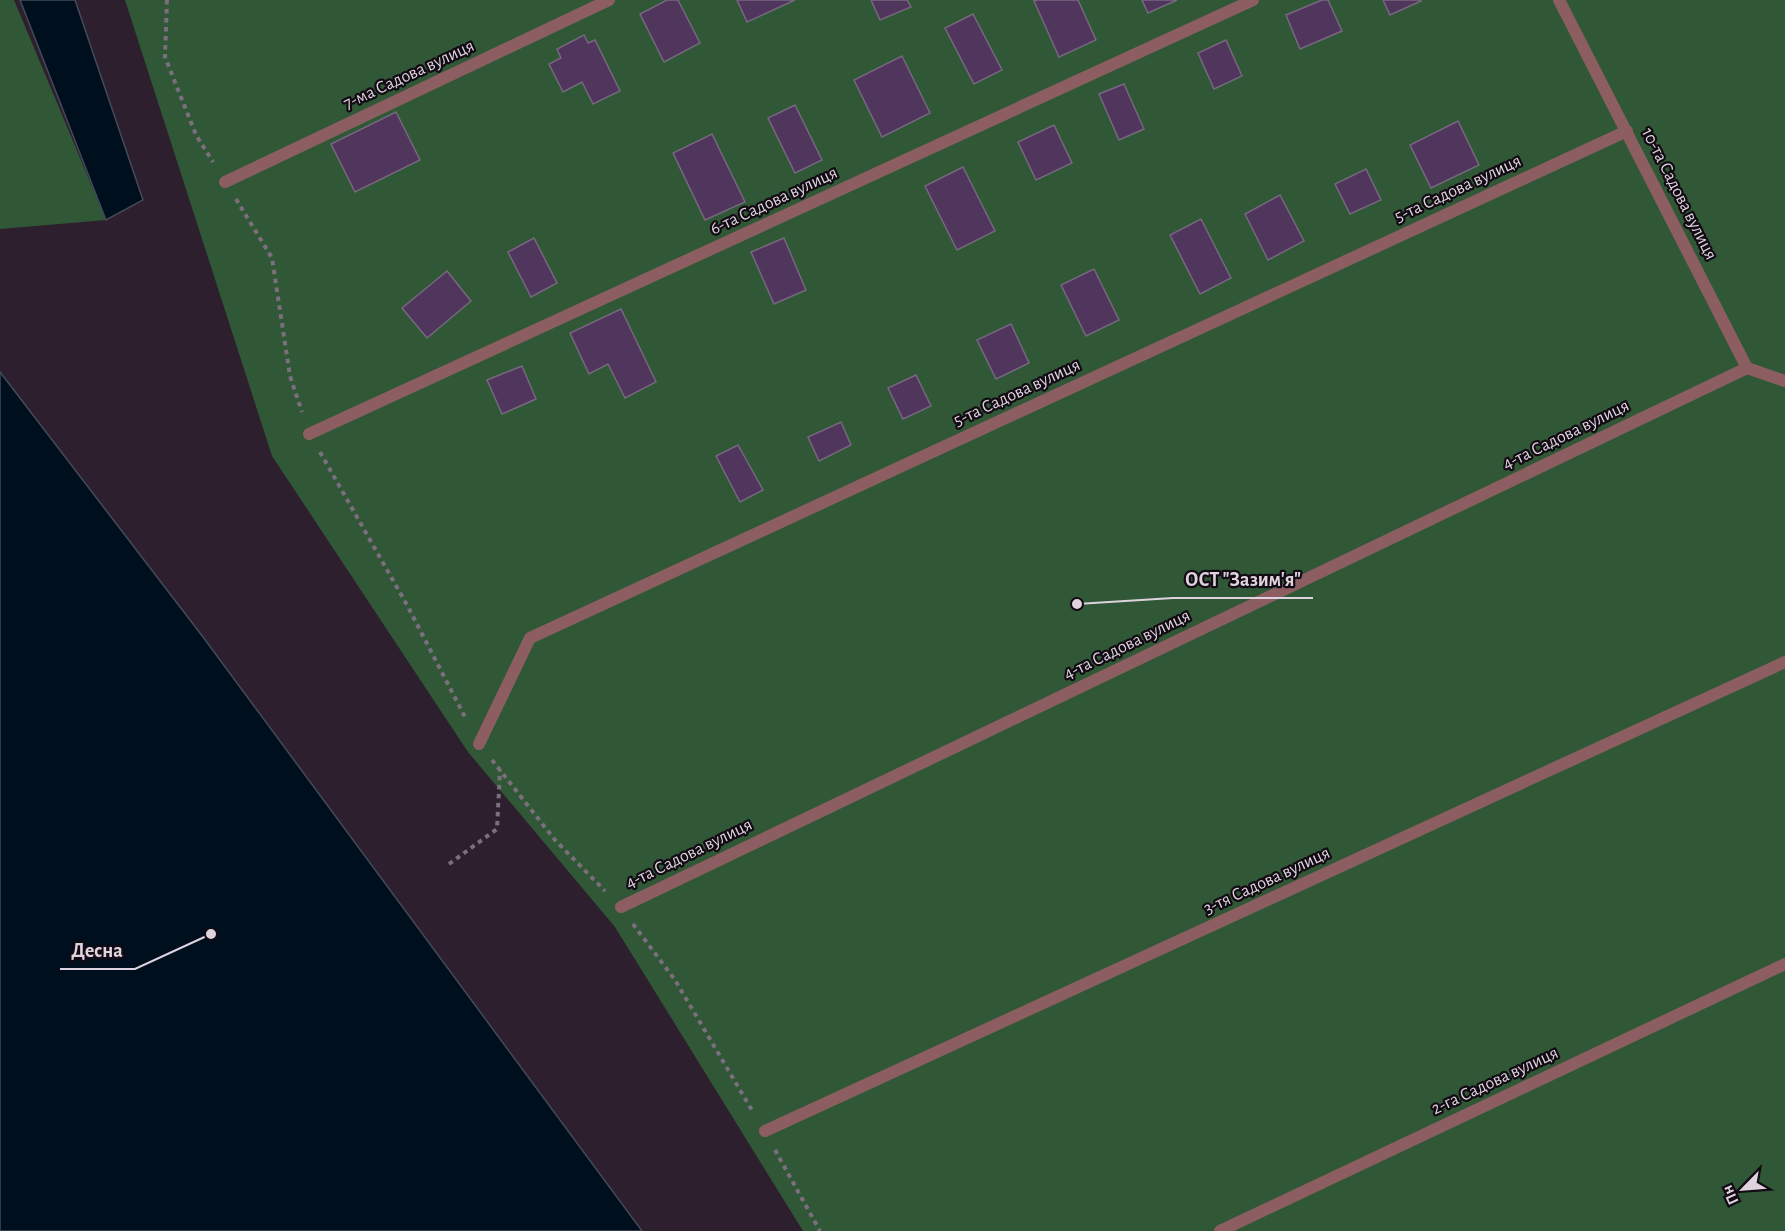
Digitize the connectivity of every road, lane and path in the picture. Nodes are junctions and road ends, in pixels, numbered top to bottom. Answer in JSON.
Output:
{"nodes":[{"id":1,"x":167,"y":0,"type":"edge"},
{"id":2,"x":609,"y":0,"type":"edge"},
{"id":3,"x":1253,"y":0,"type":"edge"},
{"id":4,"x":1559,"y":0,"type":"edge"},
{"id":5,"x":1626,"y":131,"type":"junction"},
{"id":6,"x":225,"y":182,"type":"junction"},
{"id":7,"x":1747,"y":368,"type":"junction"},
{"id":8,"x":1785,"y":381,"type":"edge"},
{"id":9,"x":309,"y":434,"type":"junction"},
{"id":10,"x":1785,"y":662,"type":"edge"},
{"id":11,"x":479,"y":744,"type":"junction"},
{"id":12,"x":500,"y":769,"type":"junction"},
{"id":13,"x":449,"y":864,"type":"dead end"},
{"id":14,"x":621,"y":907,"type":"junction"},
{"id":15,"x":1785,"y":964,"type":"edge"},
{"id":16,"x":765,"y":1131,"type":"junction"},
{"id":17,"x":820,"y":1231,"type":"edge"},
{"id":18,"x":1220,"y":1231,"type":"edge"}],
"edges":[{"from":1,"to":6,"type":"path"},
{"from":2,"to":6,"type":"street","name":"7-ма Садова вулиця"},
{"from":3,"to":9,"type":"street","name":"6-та Садова вулиця"},
{"from":4,"to":5,"type":"street","name":"10-та Садова вулиця"},
{"from":5,"to":7,"type":"street","name":"10-та Садова вулиця"},
{"from":5,"to":11,"type":"street","name":"5-та Садова вулиця"},
{"from":6,"to":9,"type":"path"},
{"from":7,"to":8,"type":"street"},
{"from":7,"to":14,"type":"street","name":"4-та Садова вулиця"},
{"from":9,"to":11,"type":"path"},
{"from":10,"to":16,"type":"street","name":"3-тя Садова вулиця"},
{"from":11,"to":12,"type":"path"},
{"from":12,"to":13,"type":"path"},
{"from":12,"to":14,"type":"path"},
{"from":14,"to":16,"type":"path"},
{"from":15,"to":18,"type":"street","name":"2-га Садова вулиця"},
{"from":16,"to":17,"type":"path"}]}
